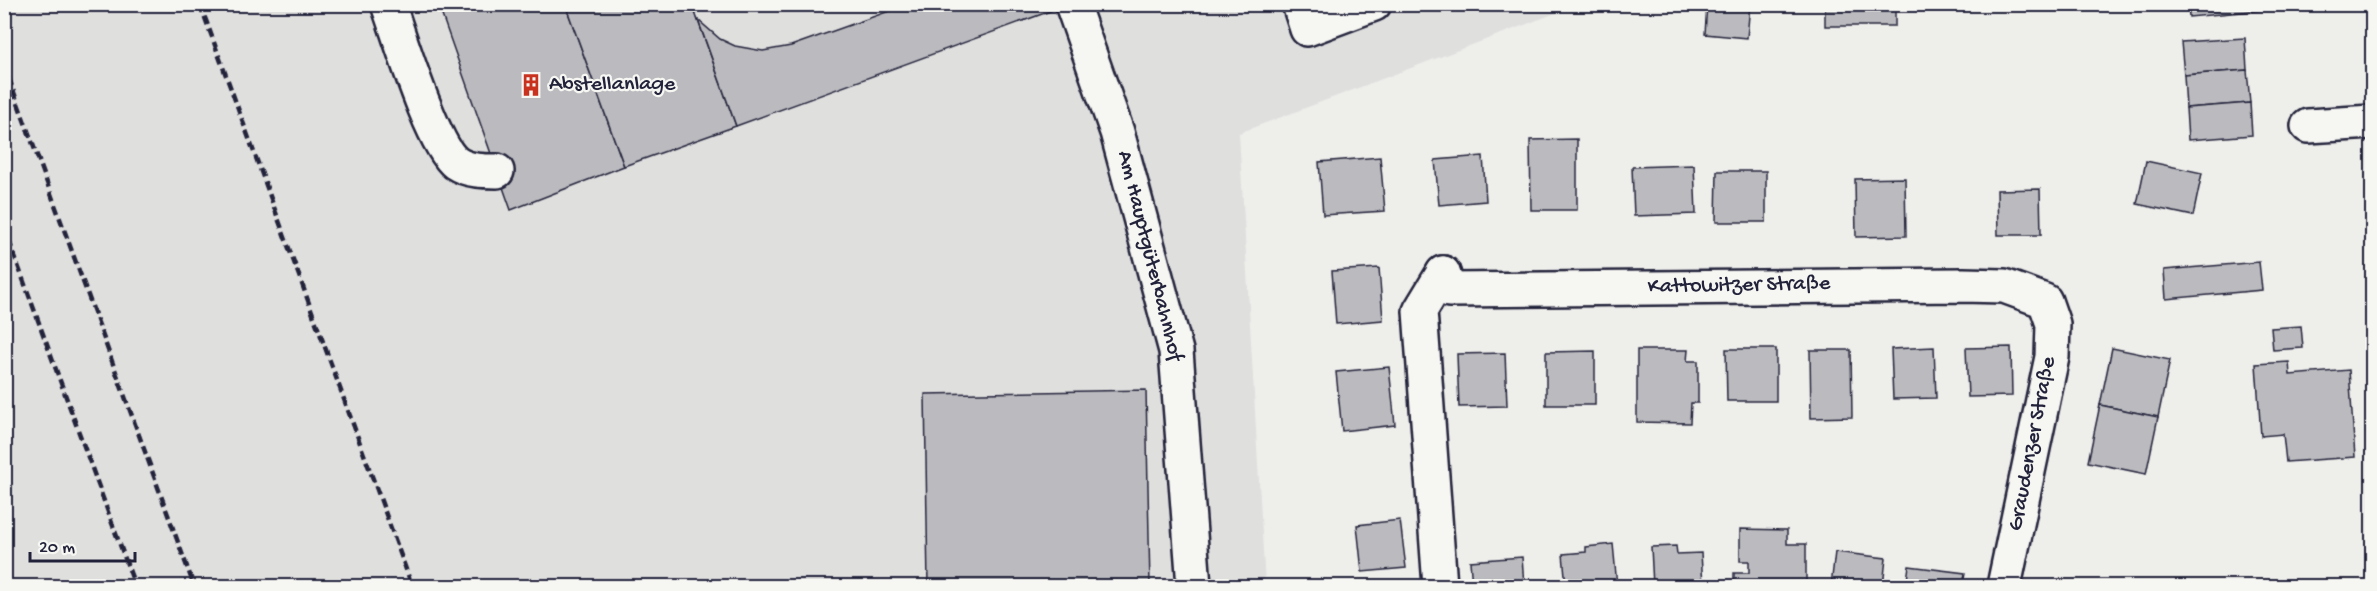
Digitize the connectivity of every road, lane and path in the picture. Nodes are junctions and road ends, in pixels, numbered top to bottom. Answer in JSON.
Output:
{"nodes":[{"id":1,"x":388,"y":4,"type":"edge"},
{"id":2,"x":1072,"y":4,"type":"edge"},
{"id":3,"x":1299,"y":4,"type":"edge"},
{"id":4,"x":1374,"y":4,"type":"edge"},
{"id":5,"x":2373,"y":122,"type":"edge"},
{"id":6,"x":2308,"y":126,"type":"dead end"},
{"id":7,"x":497,"y":171,"type":"dead end"},
{"id":8,"x":2045,"y":301,"type":"joint"},
{"id":9,"x":1194,"y":586,"type":"edge"},
{"id":10,"x":1440,"y":586,"type":"edge"},
{"id":11,"x":2004,"y":586,"type":"edge"}],
"edges":[{"from":1,"to":7,"type":"street"},
{"from":2,"to":9,"type":"street","name":"Am Hauptgüterbahnhof"},
{"from":3,"to":4,"type":"street"},
{"from":5,"to":6,"type":"street"},
{"from":8,"to":10,"type":"street","name":"Kattowitzer Straße"},
{"from":8,"to":11,"type":"street","name":"Graudenzer Straße"}]}
